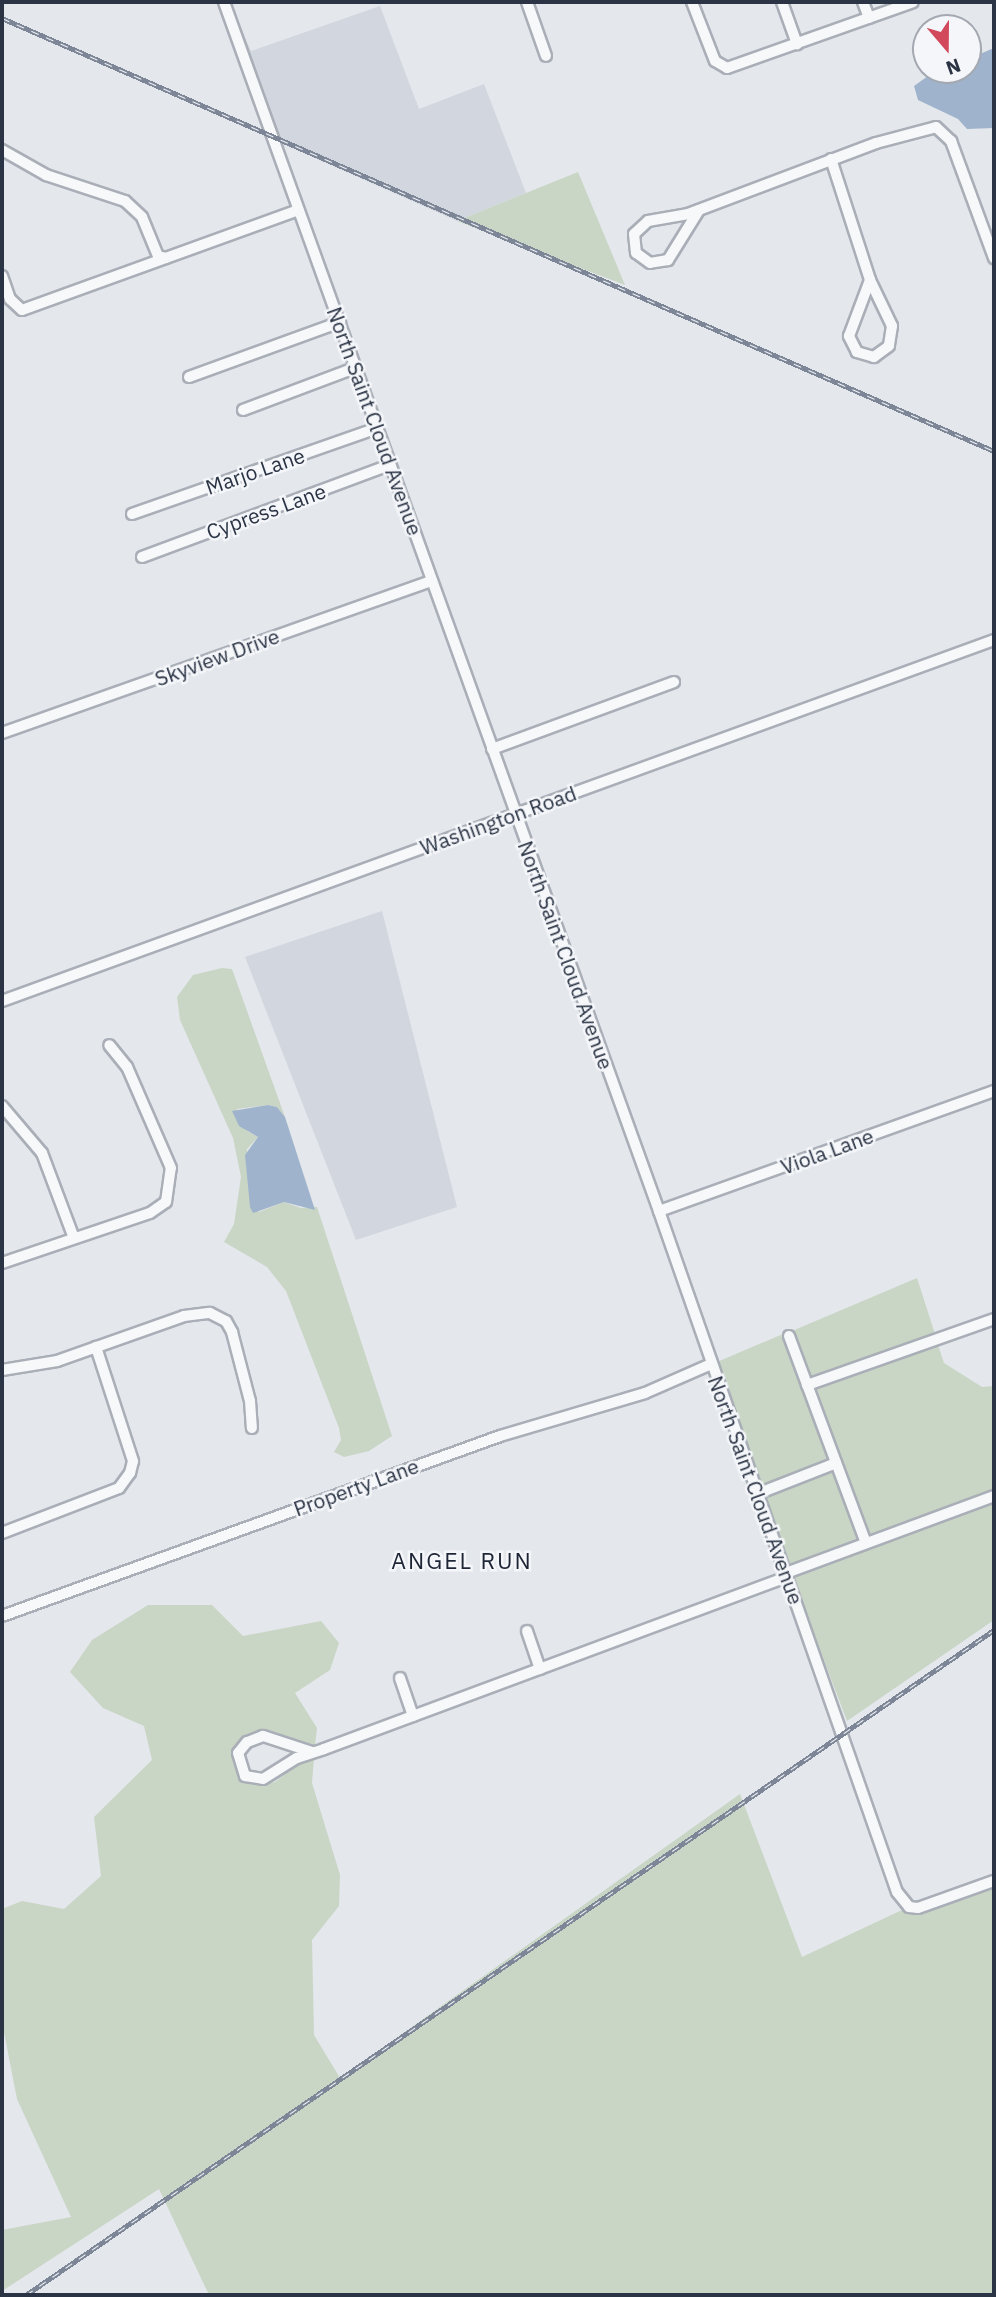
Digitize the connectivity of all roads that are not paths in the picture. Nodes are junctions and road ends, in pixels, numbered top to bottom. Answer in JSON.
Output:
{"nodes":[{"id":1,"x":224,"y":2,"type":"edge"},
{"id":2,"x":527,"y":2,"type":"edge"},
{"id":3,"x":692,"y":2,"type":"edge"},
{"id":4,"x":782,"y":2,"type":"edge"},
{"id":5,"x":863,"y":2,"type":"edge"},
{"id":6,"x":913,"y":2,"type":"edge"},
{"id":7,"x":869,"y":18,"type":"junction"},
{"id":8,"x":797,"y":44,"type":"junction"},
{"id":9,"x":546,"y":56,"type":"dead end"},
{"id":10,"x":2,"y":150,"type":"edge"},
{"id":11,"x":831,"y":159,"type":"junction"},
{"id":12,"x":299,"y":210,"type":"junction"},
{"id":13,"x":699,"y":210,"type":"junction"},
{"id":14,"x":989,"y":225,"type":"edge"},
{"id":15,"x":166,"y":258,"type":"junction"},
{"id":16,"x":994,"y":258,"type":"edge"},
{"id":17,"x":2,"y":276,"type":"edge"},
{"id":18,"x":870,"y":280,"type":"junction"},
{"id":19,"x":340,"y":322,"type":"junction"},
{"id":20,"x":355,"y":368,"type":"junction"},
{"id":21,"x":190,"y":377,"type":"dead end"},
{"id":22,"x":243,"y":410,"type":"dead end"},
{"id":23,"x":377,"y":428,"type":"junction"},
{"id":24,"x":390,"y":465,"type":"junction"},
{"id":25,"x":132,"y":514,"type":"dead end"},
{"id":26,"x":142,"y":557,"type":"dead end"},
{"id":27,"x":432,"y":581,"type":"junction"},
{"id":28,"x":994,"y":640,"type":"edge"},
{"id":29,"x":674,"y":681,"type":"dead end"},
{"id":30,"x":2,"y":733,"type":"edge"},
{"id":31,"x":492,"y":748,"type":"junction"},
{"id":32,"x":516,"y":814,"type":"junction"},
{"id":33,"x":2,"y":1001,"type":"edge"},
{"id":34,"x":109,"y":1045,"type":"dead end"},
{"id":35,"x":994,"y":1091,"type":"edge"},
{"id":36,"x":2,"y":1106,"type":"edge"},
{"id":37,"x":659,"y":1211,"type":"junction"},
{"id":38,"x":74,"y":1238,"type":"junction"},
{"id":39,"x":2,"y":1263,"type":"edge"},
{"id":40,"x":994,"y":1319,"type":"edge"},
{"id":41,"x":789,"y":1336,"type":"dead end"},
{"id":42,"x":96,"y":1348,"type":"junction"},
{"id":43,"x":711,"y":1364,"type":"junction"},
{"id":44,"x":2,"y":1370,"type":"edge"},
{"id":45,"x":807,"y":1385,"type":"junction"},
{"id":46,"x":252,"y":1428,"type":"dead end"},
{"id":47,"x":836,"y":1463,"type":"junction"},
{"id":48,"x":757,"y":1494,"type":"junction"},
{"id":49,"x":994,"y":1496,"type":"edge"},
{"id":50,"x":2,"y":1533,"type":"edge"},
{"id":51,"x":866,"y":1543,"type":"junction"},
{"id":52,"x":786,"y":1575,"type":"junction"},
{"id":53,"x":2,"y":1616,"type":"edge"},
{"id":54,"x":527,"y":1632,"type":"dead end"},
{"id":55,"x":540,"y":1669,"type":"junction"},
{"id":56,"x":400,"y":1678,"type":"dead end"},
{"id":57,"x":413,"y":1716,"type":"junction"},
{"id":58,"x":312,"y":1752,"type":"junction"},
{"id":59,"x":994,"y":1881,"type":"edge"}],
"edges":[{"from":1,"to":12,"type":"street","name":"North Saint Cloud Avenue"},
{"from":2,"to":9,"type":"street"},
{"from":3,"to":8,"type":"street"},
{"from":4,"to":8,"type":"street"},
{"from":5,"to":7,"type":"street"},
{"from":6,"to":7,"type":"street"},
{"from":7,"to":8,"type":"street"},
{"from":10,"to":15,"type":"street"},
{"from":11,"to":13,"type":"street"},
{"from":11,"to":14,"type":"street"},
{"from":11,"to":18,"type":"street"},
{"from":12,"to":15,"type":"street"},
{"from":12,"to":19,"type":"street","name":"North Saint Cloud Avenue"},
{"from":13,"to":13,"type":"street"},
{"from":14,"to":16,"type":"street"},
{"from":15,"to":17,"type":"street"},
{"from":18,"to":18,"type":"street"},
{"from":19,"to":20,"type":"street","name":"North Saint Cloud Avenue"},
{"from":19,"to":21,"type":"street"},
{"from":20,"to":22,"type":"street"},
{"from":20,"to":23,"type":"street","name":"North Saint Cloud Avenue"},
{"from":23,"to":24,"type":"street","name":"North Saint Cloud Avenue"},
{"from":23,"to":25,"type":"street","name":"Marjo Lane"},
{"from":24,"to":26,"type":"street","name":"Cypress Lane"},
{"from":24,"to":27,"type":"street","name":"North Saint Cloud Avenue"},
{"from":27,"to":30,"type":"street","name":"Skyview Drive"},
{"from":27,"to":31,"type":"street","name":"North Saint Cloud Avenue"},
{"from":28,"to":32,"type":"street","name":"Washington Road"},
{"from":29,"to":31,"type":"street"},
{"from":31,"to":32,"type":"street","name":"North Saint Cloud Avenue"},
{"from":32,"to":33,"type":"street","name":"Washington Road"},
{"from":32,"to":37,"type":"street","name":"North Saint Cloud Avenue"},
{"from":34,"to":38,"type":"street"},
{"from":35,"to":37,"type":"street","name":"Viola Lane"},
{"from":36,"to":38,"type":"street"},
{"from":37,"to":43,"type":"street","name":"North Saint Cloud Avenue"},
{"from":38,"to":39,"type":"street"},
{"from":40,"to":45,"type":"street"},
{"from":41,"to":45,"type":"street"},
{"from":42,"to":44,"type":"street"},
{"from":42,"to":46,"type":"street"},
{"from":42,"to":50,"type":"street"},
{"from":43,"to":48,"type":"street","name":"North Saint Cloud Avenue"},
{"from":43,"to":53,"type":"street","name":"Property Lane"},
{"from":45,"to":47,"type":"street"},
{"from":47,"to":48,"type":"street"},
{"from":47,"to":51,"type":"street"},
{"from":48,"to":52,"type":"street","name":"North Saint Cloud Avenue"},
{"from":49,"to":51,"type":"street"},
{"from":51,"to":52,"type":"street"},
{"from":52,"to":55,"type":"street"},
{"from":52,"to":59,"type":"street","name":"North Saint Cloud Avenue"},
{"from":54,"to":55,"type":"street"},
{"from":55,"to":57,"type":"street"},
{"from":56,"to":57,"type":"street"},
{"from":57,"to":58,"type":"street"},
{"from":58,"to":58,"type":"street"}]}
